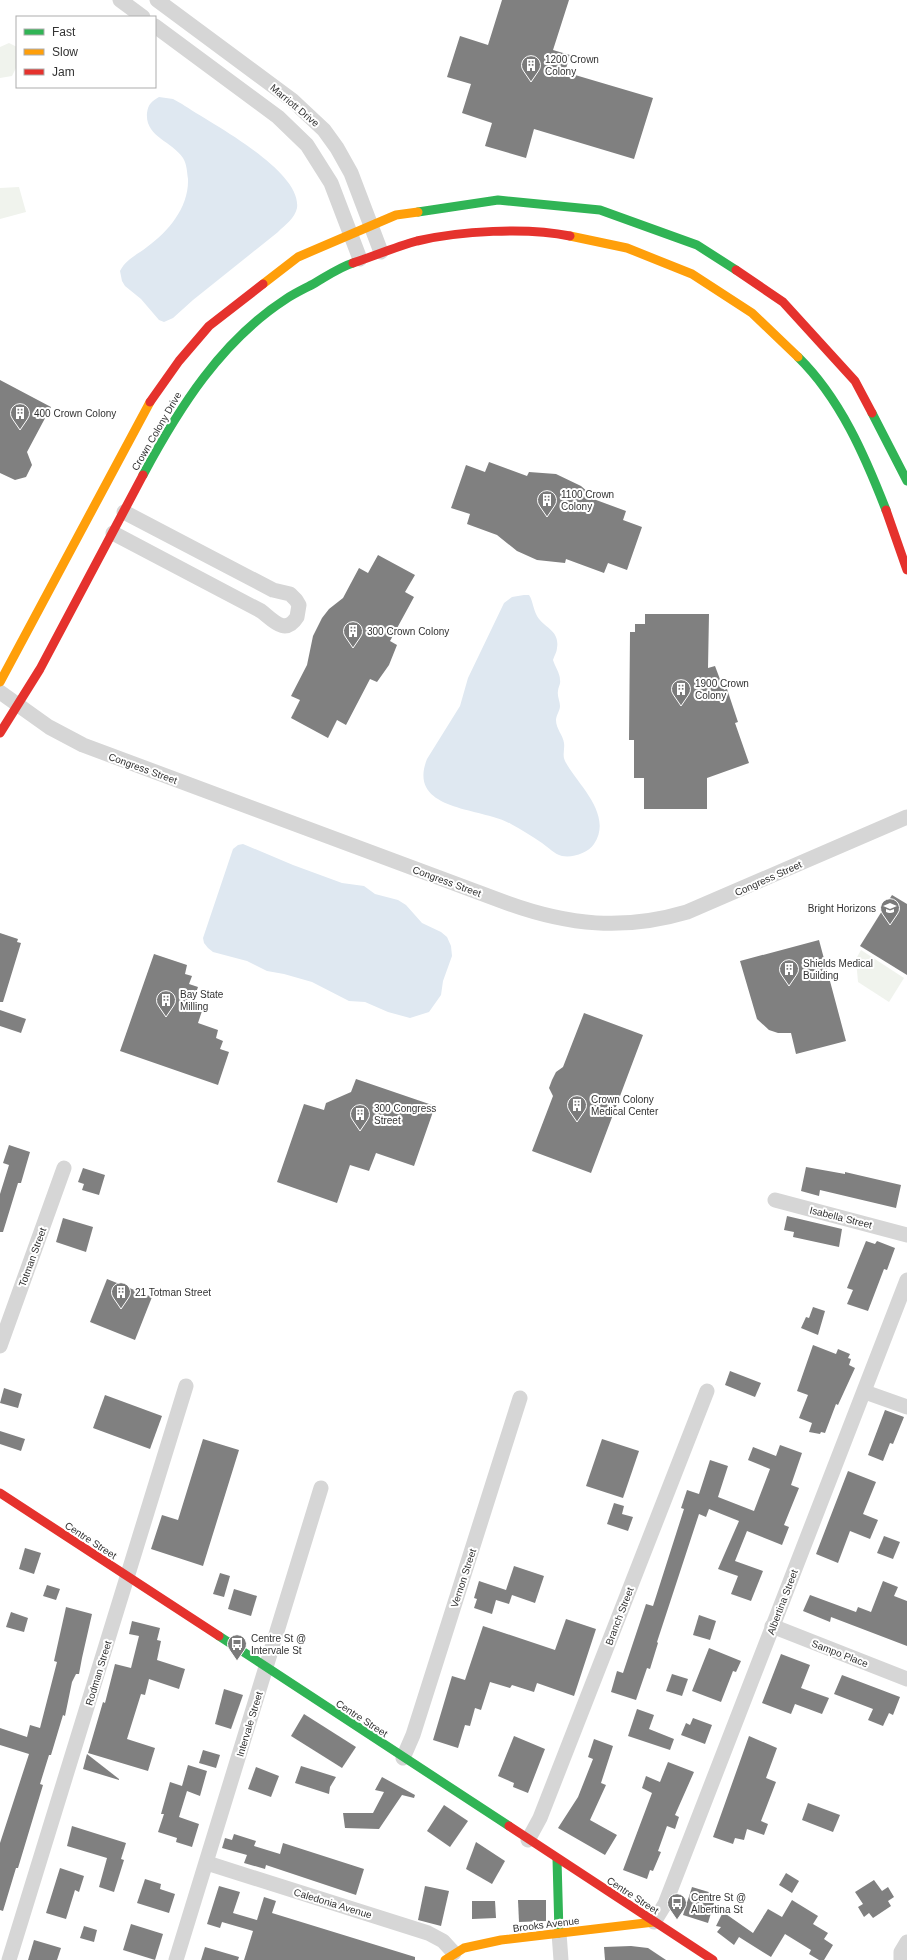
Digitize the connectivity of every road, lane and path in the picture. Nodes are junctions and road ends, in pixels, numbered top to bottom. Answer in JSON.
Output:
{"nodes":[{"id":1,"x":120,"y":0,"type":"edge"},
{"id":2,"x":157,"y":0,"type":"edge"},
{"id":3,"x":141,"y":16,"type":"edge"},
{"id":4,"x":156,"y":27,"type":"edge"},
{"id":5,"x":372,"y":224,"type":"junction"},
{"id":6,"x":351,"y":232,"type":"junction"},
{"id":7,"x":381,"y":252,"type":"junction"},
{"id":8,"x":360,"y":260,"type":"junction"},
{"id":9,"x":907,"y":481,"type":"edge"},
{"id":10,"x":124,"y":512,"type":"junction"},
{"id":11,"x":112,"y":533,"type":"junction"},
{"id":12,"x":907,"y":570,"type":"edge"},
{"id":13,"x":284,"y":593,"type":"junction"},
{"id":14,"x":271,"y":620,"type":"junction"},
{"id":15,"x":0,"y":682,"type":"edge"},
{"id":16,"x":0,"y":692,"type":"edge"},
{"id":17,"x":19,"y":705,"type":"junction"},
{"id":18,"x":0,"y":733,"type":"edge"},
{"id":19,"x":907,"y":817,"type":"edge"},
{"id":20,"x":64,"y":1168,"type":"dead end"},
{"id":21,"x":775,"y":1200,"type":"dead end"},
{"id":22,"x":907,"y":1235,"type":"edge"},
{"id":23,"x":907,"y":1280,"type":"edge"},
{"id":24,"x":0,"y":1346,"type":"edge"},
{"id":25,"x":186,"y":1386,"type":"dead end"},
{"id":26,"x":708,"y":1391,"type":"dead end"},
{"id":27,"x":865,"y":1392,"type":"junction"},
{"id":28,"x":520,"y":1398,"type":"dead end"},
{"id":29,"x":907,"y":1407,"type":"edge"},
{"id":30,"x":321,"y":1488,"type":"dead end"},
{"id":31,"x":0,"y":1493,"type":"edge"},
{"id":32,"x":128,"y":1577,"type":"junction"},
{"id":33,"x":772,"y":1626,"type":"junction"},
{"id":34,"x":266,"y":1668,"type":"junction"},
{"id":35,"x":907,"y":1679,"type":"edge"},
{"id":36,"x":403,"y":1758,"type":"junction"},
{"id":37,"x":528,"y":1840,"type":"junction"},
{"id":38,"x":557,"y":1859,"type":"junction"},
{"id":39,"x":207,"y":1863,"type":"junction"},
{"id":40,"x":654,"y":1922,"type":"junction"},
{"id":41,"x":559,"y":1933,"type":"junction"},
{"id":42,"x":907,"y":1942,"type":"edge"},
{"id":43,"x":449,"y":1957,"type":"edge"},
{"id":44,"x":9,"y":1960,"type":"edge"},
{"id":45,"x":176,"y":1960,"type":"edge"},
{"id":46,"x":561,"y":1960,"type":"edge"},
{"id":47,"x":713,"y":1960,"type":"edge"},
{"id":48,"x":901,"y":1960,"type":"edge"}],
"edges":[{"from":1,"to":3,"type":"street"},
{"from":2,"to":5,"type":"street","name":"Marriott Drive"},
{"from":4,"to":6,"type":"street","name":"Marriott Drive"},
{"from":5,"to":6,"type":"street","name":"Crown Colony Drive"},
{"from":5,"to":7,"type":"street","name":"Marriott Drive"},
{"from":5,"to":9,"type":"street","name":"Crown Colony Drive"},
{"from":6,"to":8,"type":"street","name":"Marriott Drive"},
{"from":6,"to":15,"type":"street","name":"Crown Colony Drive"},
{"from":7,"to":8,"type":"street","name":"Crown Colony Drive"},
{"from":7,"to":12,"type":"street","name":"Crown Colony Drive"},
{"from":8,"to":10,"type":"street","name":"Crown Colony Drive"},
{"from":10,"to":11,"type":"street","name":"Crown Colony Drive"},
{"from":10,"to":13,"type":"street"},
{"from":11,"to":14,"type":"street"},
{"from":11,"to":17,"type":"street","name":"Crown Colony Drive"},
{"from":13,"to":14,"type":"street"},
{"from":13,"to":14,"type":"street"},
{"from":16,"to":17,"type":"street","name":"Congress Street"},
{"from":17,"to":18,"type":"street","name":"Crown Colony Drive"},
{"from":17,"to":19,"type":"street","name":"Congress Street"},
{"from":20,"to":24,"type":"street","name":"Totman Street"},
{"from":21,"to":22,"type":"street","name":"Isabella Street"},
{"from":23,"to":27,"type":"street","name":"Albertina Street"},
{"from":25,"to":32,"type":"street","name":"Rodman Street"},
{"from":26,"to":37,"type":"street","name":"Branch Street"},
{"from":27,"to":29,"type":"street"},
{"from":27,"to":33,"type":"street","name":"Albertina Street"},
{"from":28,"to":36,"type":"street","name":"Vernon Street"},
{"from":30,"to":34,"type":"street","name":"Intervale Street"},
{"from":31,"to":32,"type":"street","name":"Centre Street"},
{"from":32,"to":34,"type":"street","name":"Centre Street"},
{"from":32,"to":44,"type":"street","name":"Rodman Street"},
{"from":33,"to":35,"type":"street","name":"Sampo Place"},
{"from":33,"to":40,"type":"street","name":"Albertina Street"},
{"from":34,"to":36,"type":"street","name":"Centre Street"},
{"from":34,"to":39,"type":"street","name":"Intervale Street"},
{"from":36,"to":37,"type":"street","name":"Centre Street"},
{"from":37,"to":38,"type":"street","name":"Centre Street"},
{"from":38,"to":40,"type":"street","name":"Centre Street"},
{"from":38,"to":41,"type":"street"},
{"from":39,"to":43,"type":"street","name":"Caledonia Avenue"},
{"from":39,"to":45,"type":"street","name":"Intervale Street"},
{"from":40,"to":41,"type":"street","name":"Brooks Avenue"},
{"from":40,"to":47,"type":"street","name":"Centre Street"},
{"from":41,"to":43,"type":"street","name":"Brooks Avenue"},
{"from":41,"to":46,"type":"street"},
{"from":42,"to":48,"type":"street"}]}
